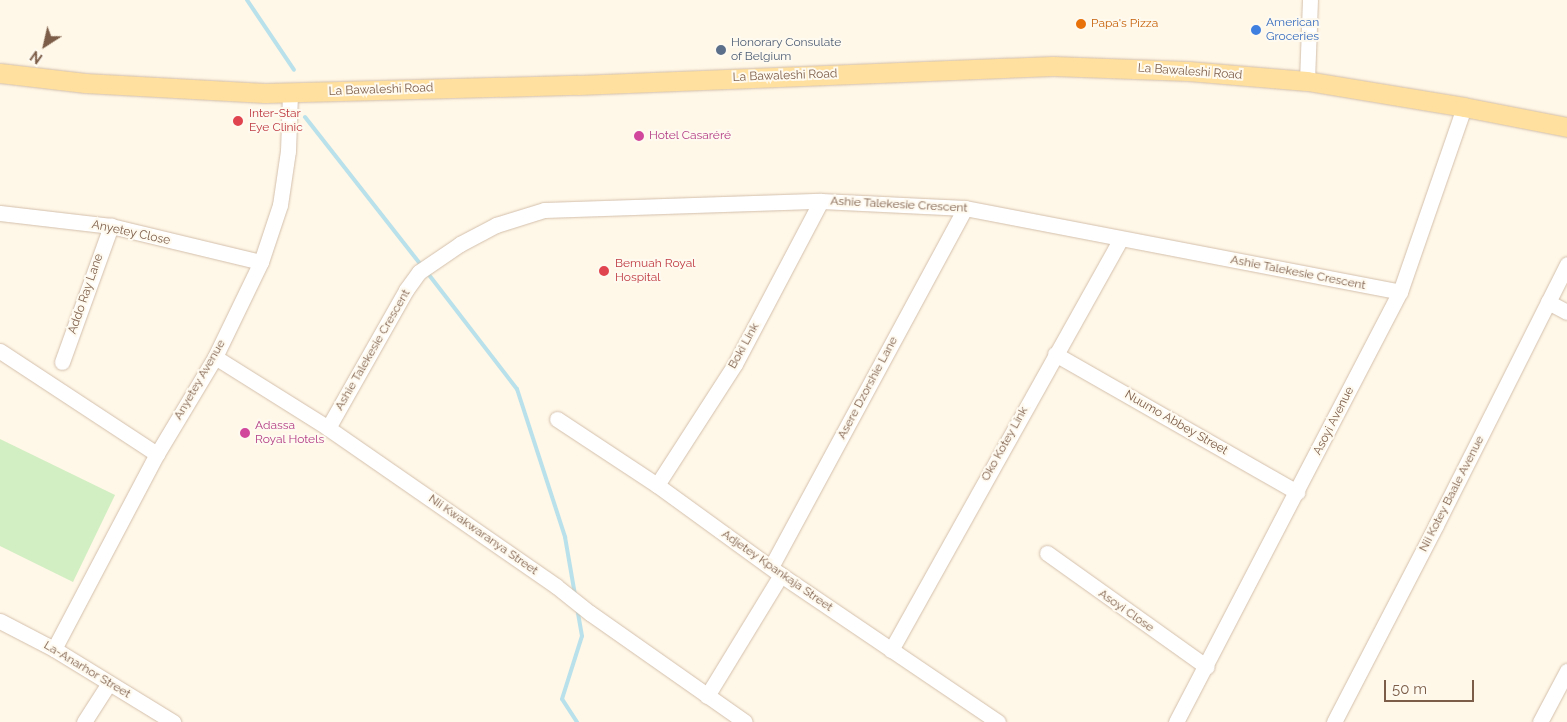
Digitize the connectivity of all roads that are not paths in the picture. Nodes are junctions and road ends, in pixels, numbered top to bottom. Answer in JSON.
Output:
{"nodes":[{"id":1,"x":1310,"y":0,"type":"edge"},
{"id":2,"x":0,"y":73,"type":"edge"},
{"id":3,"x":1307,"y":81,"type":"junction"},
{"id":4,"x":290,"y":93,"type":"junction"},
{"id":5,"x":1464,"y":107,"type":"junction"},
{"id":6,"x":1567,"y":127,"type":"edge"},
{"id":7,"x":821,"y":202,"type":"junction"},
{"id":8,"x":965,"y":208,"type":"junction"},
{"id":9,"x":0,"y":213,"type":"edge"},
{"id":10,"x":110,"y":226,"type":"junction"},
{"id":11,"x":1120,"y":240,"type":"junction"},
{"id":12,"x":261,"y":262,"type":"junction"},
{"id":13,"x":1567,"y":264,"type":"edge"},
{"id":14,"x":1400,"y":292,"type":"junction"},
{"id":15,"x":1548,"y":302,"type":"junction"},
{"id":16,"x":1567,"y":312,"type":"edge"},
{"id":17,"x":0,"y":352,"type":"edge"},
{"id":18,"x":1055,"y":354,"type":"junction"},
{"id":19,"x":215,"y":357,"type":"junction"},
{"id":20,"x":62,"y":362,"type":"dead end"},
{"id":21,"x":557,"y":419,"type":"dead end"},
{"id":22,"x":328,"y":428,"type":"junction"},
{"id":23,"x":158,"y":454,"type":"junction"},
{"id":24,"x":657,"y":485,"type":"junction"},
{"id":25,"x":1297,"y":492,"type":"junction"},
{"id":26,"x":1047,"y":553,"type":"dead end"},
{"id":27,"x":776,"y":571,"type":"junction"},
{"id":28,"x":0,"y":621,"type":"edge"},
{"id":29,"x":54,"y":648,"type":"junction"},
{"id":30,"x":892,"y":650,"type":"junction"},
{"id":31,"x":1207,"y":667,"type":"junction"},
{"id":32,"x":1567,"y":671,"type":"edge"},
{"id":33,"x":109,"y":684,"type":"junction"},
{"id":34,"x":707,"y":696,"type":"junction"},
{"id":35,"x":84,"y":722,"type":"edge"},
{"id":36,"x":173,"y":722,"type":"edge"},
{"id":37,"x":745,"y":722,"type":"edge"},
{"id":38,"x":998,"y":722,"type":"edge"},
{"id":39,"x":1176,"y":722,"type":"edge"},
{"id":40,"x":1334,"y":722,"type":"edge"},
{"id":41,"x":1540,"y":722,"type":"edge"}],
"edges":[{"from":1,"to":3,"type":"street"},
{"from":2,"to":4,"type":"main road","name":"La Bawaleshi Road"},
{"from":3,"to":4,"type":"main road","name":"La Bawaleshi Road"},
{"from":3,"to":5,"type":"main road","name":"La Bawaleshi Road"},
{"from":4,"to":12,"type":"street","name":"Anyetey Avenue"},
{"from":5,"to":6,"type":"main road","name":"La Bawaleshi Road"},
{"from":5,"to":14,"type":"street","name":"Asoyi Avenue"},
{"from":7,"to":8,"type":"street","name":"Ashie Talekesie Crescent"},
{"from":7,"to":22,"type":"street","name":"Ashie Talekesie Crescent"},
{"from":7,"to":24,"type":"street","name":"Boki Link"},
{"from":8,"to":11,"type":"street","name":"Ashie Talekesie Crescent"},
{"from":8,"to":27,"type":"street","name":"Asere Dzorshie Lane"},
{"from":9,"to":10,"type":"street","name":"Anyetey Close"},
{"from":10,"to":12,"type":"street","name":"Anyetey Close"},
{"from":10,"to":20,"type":"street","name":"Addo Ray Lane"},
{"from":11,"to":14,"type":"street","name":"Ashie Talekesie Crescent"},
{"from":11,"to":18,"type":"street","name":"Oko Kotey Link"},
{"from":12,"to":19,"type":"street","name":"Anyetey Avenue"},
{"from":13,"to":15,"type":"street","name":"Nii Kotey Baale Avenue"},
{"from":14,"to":25,"type":"street","name":"Asoyi Avenue"},
{"from":15,"to":16,"type":"street"},
{"from":15,"to":40,"type":"street","name":"Nii Kotey Baale Avenue"},
{"from":17,"to":23,"type":"street"},
{"from":18,"to":25,"type":"street","name":"Nuumo Abbey Street"},
{"from":18,"to":30,"type":"street","name":"Oko Kotey Link"},
{"from":19,"to":22,"type":"street","name":"Nii Kwakwaranya Street"},
{"from":19,"to":23,"type":"street","name":"Anyetey Avenue"},
{"from":21,"to":24,"type":"street","name":"Adjetey Kpankaja Street"},
{"from":22,"to":34,"type":"street","name":"Nii Kwakwaranya Street"},
{"from":23,"to":29,"type":"street","name":"Anyetey Avenue"},
{"from":24,"to":27,"type":"street","name":"Adjetey Kpankaja Street"},
{"from":25,"to":31,"type":"street","name":"Asoyi Avenue"},
{"from":26,"to":31,"type":"street","name":"Asoyi Close"},
{"from":27,"to":30,"type":"street","name":"Adjetey Kpankaja Street"},
{"from":27,"to":34,"type":"street","name":"Asere Dzorshie Lane"},
{"from":28,"to":29,"type":"street","name":"La-Anarhor Street"},
{"from":29,"to":33,"type":"street","name":"La-Anarhor Street"},
{"from":30,"to":38,"type":"street","name":"Adjetey Kpankaja Street"},
{"from":31,"to":39,"type":"street","name":"Asoyi Avenue"},
{"from":32,"to":41,"type":"street"},
{"from":33,"to":35,"type":"street"},
{"from":33,"to":36,"type":"street","name":"La-Anarhor Street"},
{"from":34,"to":37,"type":"street","name":"Nii Kwakwaranya Street"}]}
